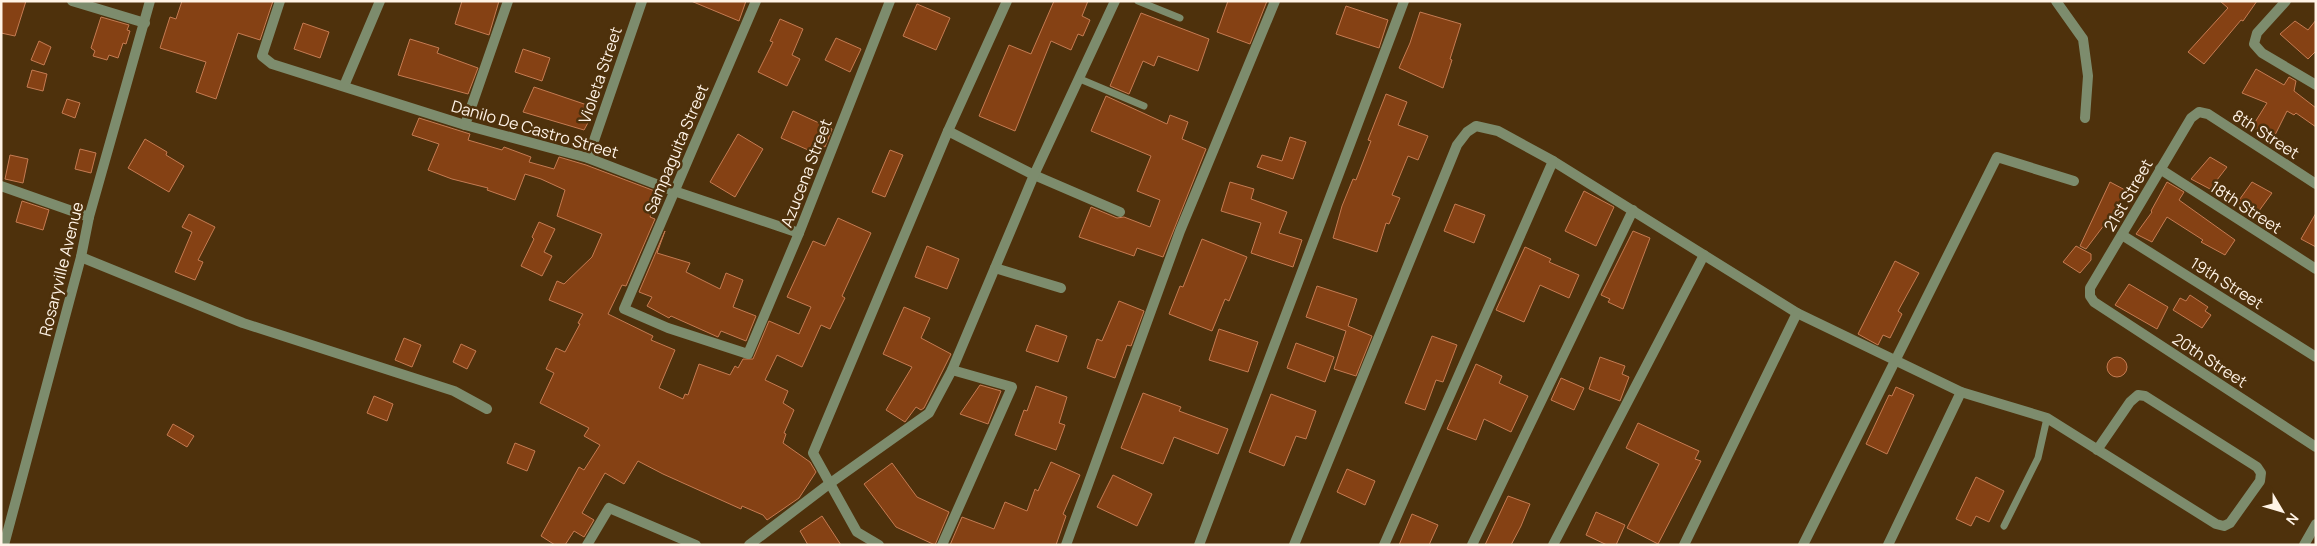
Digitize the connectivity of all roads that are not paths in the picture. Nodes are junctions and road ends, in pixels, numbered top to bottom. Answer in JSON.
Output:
{"nodes":[{"id":1,"x":72,"y":1,"type":"edge"},
{"id":2,"x":150,"y":1,"type":"edge"},
{"id":3,"x":280,"y":1,"type":"edge"},
{"id":4,"x":380,"y":1,"type":"edge"},
{"id":5,"x":508,"y":1,"type":"edge"},
{"id":6,"x":642,"y":1,"type":"edge"},
{"id":7,"x":756,"y":1,"type":"edge"},
{"id":8,"x":890,"y":1,"type":"edge"},
{"id":9,"x":1007,"y":1,"type":"edge"},
{"id":10,"x":1115,"y":1,"type":"edge"},
{"id":11,"x":1138,"y":1,"type":"edge"},
{"id":12,"x":1275,"y":1,"type":"edge"},
{"id":13,"x":1404,"y":1,"type":"edge"},
{"id":14,"x":2056,"y":1,"type":"edge"},
{"id":15,"x":2286,"y":1,"type":"edge"},
{"id":16,"x":1180,"y":18,"type":"dead end"},
{"id":17,"x":145,"y":23,"type":"junction"},
{"id":18,"x":1080,"y":79,"type":"junction"},
{"id":19,"x":2316,"y":85,"type":"edge"},
{"id":20,"x":344,"y":86,"type":"junction"},
{"id":21,"x":1144,"y":106,"type":"dead end"},
{"id":22,"x":2199,"y":112,"type":"joint"},
{"id":23,"x":2086,"y":118,"type":"dead end"},
{"id":24,"x":465,"y":125,"type":"junction"},
{"id":25,"x":948,"y":131,"type":"junction"},
{"id":26,"x":588,"y":158,"type":"junction"},
{"id":27,"x":1554,"y":161,"type":"junction"},
{"id":28,"x":2160,"y":169,"type":"junction"},
{"id":29,"x":1034,"y":175,"type":"junction"},
{"id":30,"x":2074,"y":181,"type":"dead end"},
{"id":31,"x":2316,"y":184,"type":"edge"},
{"id":32,"x":1,"y":186,"type":"edge"},
{"id":33,"x":674,"y":191,"type":"junction"},
{"id":34,"x":1633,"y":210,"type":"junction"},
{"id":35,"x":1120,"y":212,"type":"dead end"},
{"id":36,"x":89,"y":218,"type":"junction"},
{"id":37,"x":799,"y":233,"type":"junction"},
{"id":38,"x":2122,"y":235,"type":"junction"},
{"id":39,"x":1704,"y":255,"type":"junction"},
{"id":40,"x":81,"y":257,"type":"junction"},
{"id":41,"x":995,"y":268,"type":"junction"},
{"id":42,"x":2316,"y":269,"type":"edge"},
{"id":43,"x":1061,"y":288,"type":"dead end"},
{"id":44,"x":2090,"y":296,"type":"joint"},
{"id":45,"x":1797,"y":313,"type":"junction"},
{"id":46,"x":748,"y":354,"type":"joint"},
{"id":47,"x":2316,"y":357,"type":"edge"},
{"id":48,"x":1894,"y":361,"type":"junction"},
{"id":49,"x":952,"y":370,"type":"junction"},
{"id":50,"x":1961,"y":392,"type":"junction"},
{"id":51,"x":487,"y":409,"type":"dead end"},
{"id":52,"x":2047,"y":418,"type":"junction"},
{"id":53,"x":2316,"y":447,"type":"edge"},
{"id":54,"x":2097,"y":450,"type":"junction"},
{"id":55,"x":829,"y":484,"type":"junction"},
{"id":56,"x":2316,"y":524,"type":"edge"},
{"id":57,"x":2004,"y":526,"type":"dead end"},
{"id":58,"x":4,"y":545,"type":"edge"},
{"id":59,"x":587,"y":545,"type":"edge"},
{"id":60,"x":696,"y":545,"type":"edge"},
{"id":61,"x":749,"y":545,"type":"edge"},
{"id":62,"x":879,"y":545,"type":"edge"},
{"id":63,"x":942,"y":545,"type":"edge"},
{"id":64,"x":1066,"y":545,"type":"edge"},
{"id":65,"x":1199,"y":545,"type":"edge"},
{"id":66,"x":1294,"y":545,"type":"edge"},
{"id":67,"x":1384,"y":545,"type":"edge"},
{"id":68,"x":1472,"y":545,"type":"edge"},
{"id":69,"x":1553,"y":545,"type":"edge"},
{"id":70,"x":1684,"y":545,"type":"edge"},
{"id":71,"x":1803,"y":545,"type":"edge"},
{"id":72,"x":1888,"y":545,"type":"edge"},
{"id":73,"x":2304,"y":545,"type":"edge"}],
"edges":[{"from":1,"to":17,"type":"street"},
{"from":2,"to":17,"type":"street","name":"Rosaryville Avenue"},
{"from":3,"to":20,"type":"street","name":"Danilo De Castro Street"},
{"from":4,"to":20,"type":"street"},
{"from":5,"to":24,"type":"street"},
{"from":6,"to":26,"type":"street","name":"Violeta Street"},
{"from":7,"to":33,"type":"street","name":"Sampaguita Street"},
{"from":8,"to":37,"type":"street","name":"Azucena Street"},
{"from":9,"to":25,"type":"street"},
{"from":10,"to":18,"type":"street"},
{"from":11,"to":16,"type":"lane"},
{"from":12,"to":64,"type":"street"},
{"from":13,"to":65,"type":"street"},
{"from":14,"to":23,"type":"street"},
{"from":15,"to":19,"type":"street"},
{"from":17,"to":36,"type":"street","name":"Rosaryville Avenue"},
{"from":18,"to":21,"type":"lane"},
{"from":18,"to":29,"type":"street"},
{"from":20,"to":24,"type":"street","name":"Danilo De Castro Street"},
{"from":22,"to":28,"type":"street","name":"21st Street"},
{"from":22,"to":31,"type":"street","name":"8th Street"},
{"from":24,"to":26,"type":"street","name":"Danilo De Castro Street"},
{"from":25,"to":29,"type":"street"},
{"from":25,"to":55,"type":"street"},
{"from":26,"to":33,"type":"street","name":"Danilo De Castro Street"},
{"from":27,"to":34,"type":"street"},
{"from":27,"to":66,"type":"street"},
{"from":27,"to":67,"type":"street"},
{"from":28,"to":38,"type":"street","name":"21st Street"},
{"from":28,"to":42,"type":"street","name":"18th Street"},
{"from":29,"to":35,"type":"street"},
{"from":29,"to":41,"type":"street"},
{"from":30,"to":48,"type":"street"},
{"from":32,"to":36,"type":"street"},
{"from":33,"to":37,"type":"street","name":"Danilo De Castro Street"},
{"from":33,"to":46,"type":"street","name":"Sampaguita Street"},
{"from":34,"to":39,"type":"street"},
{"from":34,"to":68,"type":"street"},
{"from":36,"to":40,"type":"street","name":"Rosaryville Avenue"},
{"from":37,"to":46,"type":"street","name":"Azucena Street"},
{"from":38,"to":44,"type":"street","name":"21st Street"},
{"from":38,"to":47,"type":"street","name":"19th Street"},
{"from":39,"to":45,"type":"street"},
{"from":39,"to":69,"type":"street"},
{"from":40,"to":51,"type":"street"},
{"from":40,"to":58,"type":"street","name":"Rosaryville Avenue"},
{"from":41,"to":43,"type":"street"},
{"from":41,"to":49,"type":"street"},
{"from":44,"to":53,"type":"street","name":"20th Street"},
{"from":45,"to":48,"type":"street"},
{"from":45,"to":70,"type":"street"},
{"from":48,"to":50,"type":"street"},
{"from":48,"to":71,"type":"street"},
{"from":49,"to":55,"type":"street"},
{"from":49,"to":63,"type":"street"},
{"from":50,"to":52,"type":"street"},
{"from":50,"to":72,"type":"street"},
{"from":52,"to":54,"type":"street"},
{"from":52,"to":57,"type":"lane"},
{"from":54,"to":54,"type":"street"},
{"from":55,"to":61,"type":"street"},
{"from":55,"to":62,"type":"street"},
{"from":56,"to":73,"type":"street"},
{"from":59,"to":60,"type":"street"}]}
